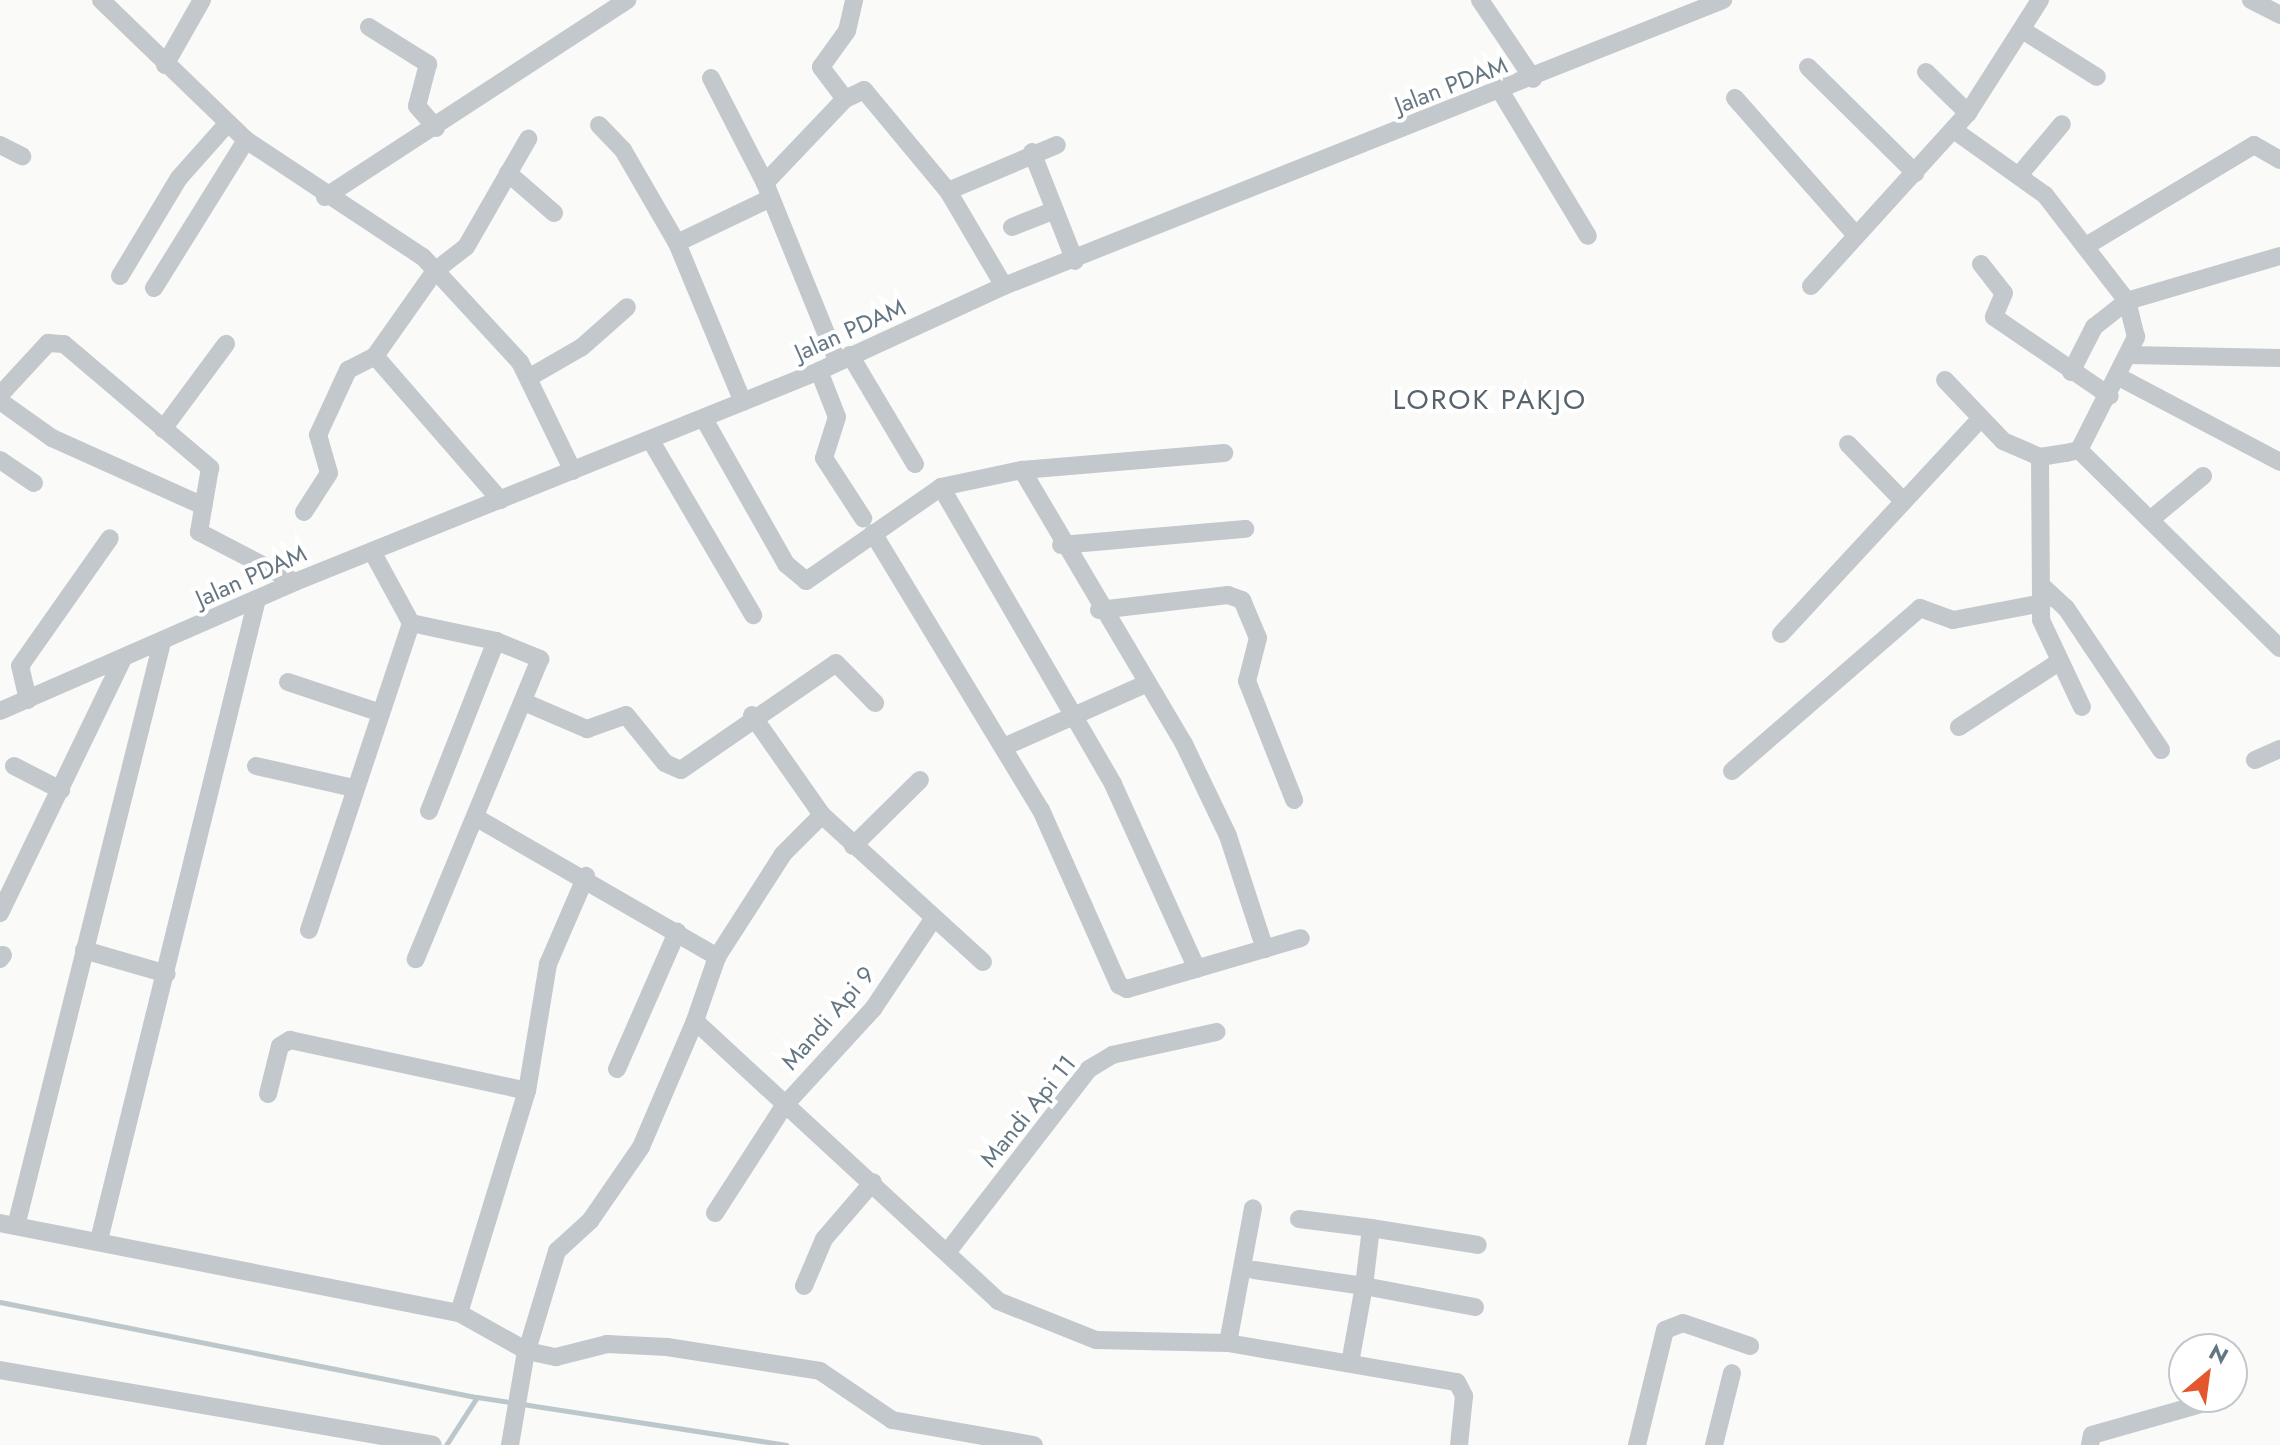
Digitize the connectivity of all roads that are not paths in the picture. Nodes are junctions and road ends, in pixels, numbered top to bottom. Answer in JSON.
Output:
{"nodes":[{"id":1,"x":202,"y":0,"type":"edge"},
{"id":2,"x":627,"y":0,"type":"edge"},
{"id":3,"x":854,"y":0,"type":"edge"},
{"id":4,"x":1480,"y":0,"type":"edge"},
{"id":5,"x":1723,"y":0,"type":"edge"},
{"id":6,"x":2040,"y":0,"type":"edge"},
{"id":7,"x":2251,"y":0,"type":"edge"},
{"id":8,"x":102,"y":1,"type":"edge"},
{"id":9,"x":2280,"y":15,"type":"edge"},
{"id":10,"x":369,"y":27,"type":"dead end"},
{"id":11,"x":2024,"y":31,"type":"junction"},
{"id":12,"x":165,"y":65,"type":"junction"},
{"id":13,"x":1808,"y":67,"type":"dead end"},
{"id":14,"x":1926,"y":72,"type":"dead end"},
{"id":15,"x":2097,"y":77,"type":"dead end"},
{"id":16,"x":711,"y":78,"type":"dead end"},
{"id":17,"x":1533,"y":79,"type":"junction"},
{"id":18,"x":1501,"y":92,"type":"junction"},
{"id":19,"x":1735,"y":98,"type":"dead end"},
{"id":20,"x":845,"y":99,"type":"junction"},
{"id":21,"x":1968,"y":113,"type":"junction"},
{"id":22,"x":227,"y":124,"type":"junction"},
{"id":23,"x":2062,"y":124,"type":"dead end"},
{"id":24,"x":599,"y":125,"type":"dead end"},
{"id":25,"x":436,"y":128,"type":"junction"},
{"id":26,"x":1954,"y":130,"type":"junction"},
{"id":27,"x":528,"y":139,"type":"dead end"},
{"id":28,"x":246,"y":140,"type":"junction"},
{"id":29,"x":0,"y":145,"type":"edge"},
{"id":30,"x":1057,"y":145,"type":"dead end"},
{"id":31,"x":1032,"y":152,"type":"junction"},
{"id":32,"x":22,"y":156,"type":"dead end"},
{"id":33,"x":2280,"y":160,"type":"edge"},
{"id":34,"x":508,"y":173,"type":"junction"},
{"id":35,"x":1915,"y":173,"type":"junction"},
{"id":36,"x":2020,"y":174,"type":"junction"},
{"id":37,"x":768,"y":190,"type":"junction"},
{"id":38,"x":948,"y":191,"type":"junction"},
{"id":39,"x":325,"y":197,"type":"junction"},
{"id":40,"x":1055,"y":210,"type":"junction"},
{"id":41,"x":554,"y":213,"type":"dead end"},
{"id":42,"x":1012,"y":227,"type":"dead end"},
{"id":43,"x":1855,"y":234,"type":"junction"},
{"id":44,"x":1588,"y":236,"type":"dead end"},
{"id":45,"x":677,"y":243,"type":"junction"},
{"id":46,"x":2086,"y":246,"type":"junction"},
{"id":47,"x":2280,"y":256,"type":"edge"},
{"id":48,"x":1075,"y":261,"type":"junction"},
{"id":49,"x":1981,"y":264,"type":"dead end"},
{"id":50,"x":435,"y":271,"type":"junction"},
{"id":51,"x":120,"y":276,"type":"dead end"},
{"id":52,"x":1004,"y":286,"type":"junction"},
{"id":53,"x":1811,"y":286,"type":"dead end"},
{"id":54,"x":154,"y":288,"type":"dead end"},
{"id":55,"x":2127,"y":301,"type":"junction"},
{"id":56,"x":627,"y":307,"type":"dead end"},
{"id":57,"x":226,"y":344,"type":"dead end"},
{"id":58,"x":2129,"y":355,"type":"junction"},
{"id":59,"x":375,"y":356,"type":"junction"},
{"id":60,"x":844,"y":357,"type":"junction"},
{"id":61,"x":2280,"y":358,"type":"edge"},
{"id":62,"x":819,"y":371,"type":"junction"},
{"id":63,"x":2071,"y":372,"type":"junction"},
{"id":64,"x":530,"y":377,"type":"junction"},
{"id":65,"x":2119,"y":377,"type":"junction"},
{"id":66,"x":1945,"y":380,"type":"dead end"},
{"id":67,"x":2110,"y":396,"type":"junction"},
{"id":68,"x":0,"y":398,"type":"edge"},
{"id":69,"x":743,"y":402,"type":"junction"},
{"id":70,"x":1981,"y":418,"type":"junction"},
{"id":71,"x":704,"y":419,"type":"junction"},
{"id":72,"x":163,"y":429,"type":"junction"},
{"id":73,"x":651,"y":441,"type":"junction"},
{"id":74,"x":1848,"y":444,"type":"dead end"},
{"id":75,"x":2079,"y":450,"type":"junction"},
{"id":76,"x":1224,"y":453,"type":"dead end"},
{"id":77,"x":2040,"y":457,"type":"junction"},
{"id":78,"x":0,"y":460,"type":"edge"},
{"id":79,"x":2280,"y":462,"type":"edge"},
{"id":80,"x":915,"y":464,"type":"dead end"},
{"id":81,"x":1022,"y":470,"type":"junction"},
{"id":82,"x":573,"y":471,"type":"junction"},
{"id":83,"x":2203,"y":476,"type":"dead end"},
{"id":84,"x":34,"y":483,"type":"dead end"},
{"id":85,"x":941,"y":487,"type":"junction"},
{"id":86,"x":500,"y":500,"type":"junction"},
{"id":87,"x":1903,"y":501,"type":"junction"},
{"id":88,"x":203,"y":506,"type":"junction"},
{"id":89,"x":304,"y":512,"type":"dead end"},
{"id":90,"x":2150,"y":520,"type":"junction"},
{"id":91,"x":868,"y":525,"type":"junction"},
{"id":92,"x":1245,"y":529,"type":"dead end"},
{"id":93,"x":110,"y":538,"type":"dead end"},
{"id":94,"x":1061,"y":545,"type":"junction"},
{"id":95,"x":373,"y":553,"type":"junction"},
{"id":96,"x":295,"y":582,"type":"junction"},
{"id":97,"x":2042,"y":594,"type":"junction"},
{"id":98,"x":257,"y":599,"type":"junction"},
{"id":99,"x":1099,"y":610,"type":"junction"},
{"id":100,"x":753,"y":615,"type":"dead end"},
{"id":101,"x":411,"y":623,"type":"junction"},
{"id":102,"x":1781,"y":634,"type":"dead end"},
{"id":103,"x":496,"y":641,"type":"junction"},
{"id":104,"x":162,"y":642,"type":"junction"},
{"id":105,"x":2280,"y":648,"type":"edge"},
{"id":106,"x":123,"y":659,"type":"junction"},
{"id":107,"x":2057,"y":663,"type":"junction"},
{"id":108,"x":288,"y":682,"type":"dead end"},
{"id":109,"x":1145,"y":684,"type":"junction"},
{"id":110,"x":28,"y":700,"type":"junction"},
{"id":111,"x":524,"y":702,"type":"junction"},
{"id":112,"x":875,"y":703,"type":"dead end"},
{"id":113,"x":3,"y":706,"type":"edge"},
{"id":114,"x":2082,"y":707,"type":"dead end"},
{"id":115,"x":381,"y":713,"type":"junction"},
{"id":116,"x":752,"y":715,"type":"junction"},
{"id":117,"x":1071,"y":715,"type":"junction"},
{"id":118,"x":1959,"y":727,"type":"dead end"},
{"id":119,"x":1006,"y":746,"type":"junction"},
{"id":120,"x":2280,"y":749,"type":"edge"},
{"id":121,"x":2161,"y":750,"type":"dead end"},
{"id":122,"x":2255,"y":760,"type":"dead end"},
{"id":123,"x":14,"y":766,"type":"dead end"},
{"id":124,"x":256,"y":766,"type":"dead end"},
{"id":125,"x":1732,"y":771,"type":"dead end"},
{"id":126,"x":920,"y":780,"type":"dead end"},
{"id":127,"x":354,"y":788,"type":"junction"},
{"id":128,"x":61,"y":790,"type":"junction"},
{"id":129,"x":1294,"y":800,"type":"dead end"},
{"id":130,"x":429,"y":811,"type":"dead end"},
{"id":131,"x":822,"y":815,"type":"junction"},
{"id":132,"x":475,"y":817,"type":"junction"},
{"id":133,"x":853,"y":846,"type":"junction"},
{"id":134,"x":586,"y":876,"type":"junction"},
{"id":135,"x":0,"y":913,"type":"edge"},
{"id":136,"x":933,"y":919,"type":"junction"},
{"id":137,"x":309,"y":930,"type":"dead end"},
{"id":138,"x":677,"y":932,"type":"junction"},
{"id":139,"x":1301,"y":938,"type":"dead end"},
{"id":140,"x":1265,"y":949,"type":"junction"},
{"id":141,"x":84,"y":950,"type":"junction"},
{"id":142,"x":717,"y":957,"type":"junction"},
{"id":143,"x":416,"y":959,"type":"dead end"},
{"id":144,"x":983,"y":962,"type":"dead end"},
{"id":145,"x":1197,"y":969,"type":"junction"},
{"id":146,"x":167,"y":974,"type":"junction"},
{"id":147,"x":695,"y":1021,"type":"junction"},
{"id":148,"x":1217,"y":1032,"type":"dead end"},
{"id":149,"x":617,"y":1069,"type":"dead end"},
{"id":150,"x":527,"y":1091,"type":"junction"},
{"id":151,"x":268,"y":1094,"type":"dead end"},
{"id":152,"x":784,"y":1106,"type":"junction"},
{"id":153,"x":873,"y":1182,"type":"junction"},
{"id":154,"x":1253,"y":1208,"type":"dead end"},
{"id":155,"x":715,"y":1213,"type":"dead end"},
{"id":156,"x":1299,"y":1219,"type":"dead end"},
{"id":157,"x":8,"y":1225,"type":"edge"},
{"id":158,"x":1371,"y":1228,"type":"junction"},
{"id":159,"x":99,"y":1240,"type":"junction"},
{"id":160,"x":1478,"y":1245,"type":"dead end"},
{"id":161,"x":949,"y":1250,"type":"junction"},
{"id":162,"x":1254,"y":1270,"type":"dead end"},
{"id":163,"x":804,"y":1286,"type":"dead end"},
{"id":164,"x":1364,"y":1286,"type":"junction"},
{"id":165,"x":1475,"y":1307,"type":"dead end"},
{"id":166,"x":459,"y":1313,"type":"junction"},
{"id":167,"x":1228,"y":1343,"type":"junction"},
{"id":168,"x":1750,"y":1346,"type":"dead end"},
{"id":169,"x":526,"y":1354,"type":"junction"},
{"id":170,"x":1350,"y":1363,"type":"junction"},
{"id":171,"x":0,"y":1370,"type":"edge"},
{"id":172,"x":1732,"y":1373,"type":"dead end"},
{"id":173,"x":2170,"y":1413,"type":"edge"},
{"id":174,"x":433,"y":1445,"type":"edge"},
{"id":175,"x":510,"y":1445,"type":"edge"},
{"id":176,"x":1034,"y":1445,"type":"edge"},
{"id":177,"x":1459,"y":1445,"type":"edge"},
{"id":178,"x":1637,"y":1445,"type":"edge"},
{"id":179,"x":1714,"y":1445,"type":"edge"},
{"id":180,"x":2090,"y":1445,"type":"edge"}],
"edges":[{"from":1,"to":12,"type":"street"},
{"from":2,"to":25,"type":"street"},
{"from":3,"to":20,"type":"street"},
{"from":4,"to":17,"type":"street"},
{"from":5,"to":17,"type":"street","name":"Jalan PDAM"},
{"from":6,"to":11,"type":"street"},
{"from":7,"to":9,"type":"street"},
{"from":8,"to":12,"type":"street"},
{"from":10,"to":25,"type":"street"},
{"from":11,"to":15,"type":"street"},
{"from":11,"to":21,"type":"street"},
{"from":12,"to":22,"type":"street"},
{"from":13,"to":35,"type":"street"},
{"from":14,"to":21,"type":"street"},
{"from":16,"to":37,"type":"street"},
{"from":17,"to":18,"type":"street","name":"Jalan PDAM"},
{"from":18,"to":44,"type":"street"},
{"from":18,"to":48,"type":"street","name":"Jalan PDAM"},
{"from":19,"to":43,"type":"street"},
{"from":20,"to":37,"type":"street"},
{"from":20,"to":38,"type":"street"},
{"from":21,"to":26,"type":"street"},
{"from":22,"to":28,"type":"street"},
{"from":22,"to":51,"type":"street"},
{"from":23,"to":36,"type":"street"},
{"from":24,"to":45,"type":"street"},
{"from":25,"to":39,"type":"street"},
{"from":26,"to":35,"type":"street"},
{"from":26,"to":36,"type":"street"},
{"from":27,"to":34,"type":"street"},
{"from":28,"to":39,"type":"street"},
{"from":28,"to":54,"type":"street"},
{"from":29,"to":32,"type":"street"},
{"from":30,"to":31,"type":"street"},
{"from":31,"to":38,"type":"street"},
{"from":31,"to":40,"type":"street"},
{"from":33,"to":46,"type":"street"},
{"from":34,"to":41,"type":"street"},
{"from":34,"to":50,"type":"street"},
{"from":35,"to":43,"type":"street"},
{"from":36,"to":46,"type":"street"},
{"from":37,"to":45,"type":"street"},
{"from":37,"to":60,"type":"street"},
{"from":38,"to":52,"type":"street"},
{"from":39,"to":50,"type":"street"},
{"from":40,"to":42,"type":"street"},
{"from":40,"to":48,"type":"street"},
{"from":43,"to":53,"type":"street"},
{"from":45,"to":69,"type":"street"},
{"from":46,"to":55,"type":"street"},
{"from":47,"to":55,"type":"street"},
{"from":48,"to":52,"type":"street","name":"Jalan PDAM"},
{"from":49,"to":63,"type":"street"},
{"from":50,"to":59,"type":"street"},
{"from":50,"to":64,"type":"street"},
{"from":52,"to":60,"type":"street","name":"Jalan PDAM"},
{"from":55,"to":58,"type":"street"},
{"from":55,"to":63,"type":"street"},
{"from":56,"to":64,"type":"street"},
{"from":57,"to":72,"type":"street"},
{"from":58,"to":61,"type":"street"},
{"from":58,"to":65,"type":"street"},
{"from":59,"to":86,"type":"street"},
{"from":59,"to":89,"type":"street"},
{"from":60,"to":62,"type":"street","name":"Jalan PDAM"},
{"from":60,"to":80,"type":"street"},
{"from":62,"to":69,"type":"street","name":"Jalan PDAM"},
{"from":62,"to":91,"type":"street"},
{"from":63,"to":67,"type":"street"},
{"from":64,"to":82,"type":"street"},
{"from":65,"to":67,"type":"street"},
{"from":65,"to":79,"type":"street"},
{"from":66,"to":70,"type":"street"},
{"from":67,"to":75,"type":"street"},
{"from":68,"to":72,"type":"street"},
{"from":68,"to":88,"type":"street"},
{"from":69,"to":71,"type":"street","name":"Jalan PDAM"},
{"from":70,"to":77,"type":"street"},
{"from":70,"to":87,"type":"street"},
{"from":71,"to":73,"type":"street","name":"Jalan PDAM"},
{"from":71,"to":91,"type":"street"},
{"from":72,"to":88,"type":"street"},
{"from":73,"to":82,"type":"street","name":"Jalan PDAM"},
{"from":73,"to":100,"type":"street"},
{"from":74,"to":87,"type":"street"},
{"from":75,"to":77,"type":"street"},
{"from":75,"to":90,"type":"street"},
{"from":76,"to":81,"type":"street"},
{"from":77,"to":97,"type":"street"},
{"from":78,"to":84,"type":"street"},
{"from":81,"to":85,"type":"street"},
{"from":81,"to":94,"type":"street"},
{"from":82,"to":86,"type":"street","name":"Jalan PDAM"},
{"from":83,"to":90,"type":"street"},
{"from":85,"to":91,"type":"street"},
{"from":85,"to":117,"type":"street"},
{"from":86,"to":95,"type":"street","name":"Jalan PDAM"},
{"from":87,"to":102,"type":"street"},
{"from":88,"to":96,"type":"street"},
{"from":90,"to":105,"type":"street"},
{"from":91,"to":119,"type":"street"},
{"from":92,"to":94,"type":"street"},
{"from":93,"to":110,"type":"street"},
{"from":94,"to":99,"type":"street"},
{"from":95,"to":96,"type":"street","name":"Jalan PDAM"},
{"from":95,"to":101,"type":"street"},
{"from":96,"to":98,"type":"street","name":"Jalan PDAM"},
{"from":97,"to":107,"type":"street"},
{"from":97,"to":121,"type":"street"},
{"from":97,"to":125,"type":"street"},
{"from":98,"to":104,"type":"street","name":"Jalan PDAM"},
{"from":98,"to":146,"type":"street"},
{"from":99,"to":109,"type":"street"},
{"from":99,"to":129,"type":"street"},
{"from":101,"to":103,"type":"street"},
{"from":101,"to":115,"type":"street"},
{"from":103,"to":111,"type":"street"},
{"from":103,"to":130,"type":"street"},
{"from":104,"to":106,"type":"street","name":"Jalan PDAM"},
{"from":104,"to":141,"type":"street"},
{"from":106,"to":110,"type":"street","name":"Jalan PDAM"},
{"from":106,"to":128,"type":"street"},
{"from":107,"to":114,"type":"street"},
{"from":107,"to":118,"type":"street"},
{"from":108,"to":115,"type":"street"},
{"from":109,"to":117,"type":"street"},
{"from":109,"to":140,"type":"street"},
{"from":110,"to":113,"type":"street","name":"Jalan PDAM"},
{"from":111,"to":116,"type":"street"},
{"from":111,"to":132,"type":"street"},
{"from":112,"to":116,"type":"street"},
{"from":115,"to":127,"type":"street"},
{"from":116,"to":131,"type":"street"},
{"from":117,"to":119,"type":"street"},
{"from":117,"to":145,"type":"street"},
{"from":119,"to":145,"type":"street"},
{"from":120,"to":122,"type":"street"},
{"from":123,"to":128,"type":"street"},
{"from":124,"to":127,"type":"street"},
{"from":126,"to":133,"type":"street"},
{"from":127,"to":137,"type":"street"},
{"from":128,"to":135,"type":"street"},
{"from":131,"to":133,"type":"street"},
{"from":131,"to":142,"type":"street"},
{"from":132,"to":134,"type":"street"},
{"from":132,"to":143,"type":"street"},
{"from":133,"to":136,"type":"street"},
{"from":134,"to":138,"type":"street"},
{"from":134,"to":150,"type":"street"},
{"from":136,"to":144,"type":"street"},
{"from":136,"to":152,"type":"street","name":"Mandi Api 9"},
{"from":138,"to":142,"type":"street"},
{"from":138,"to":149,"type":"street"},
{"from":139,"to":140,"type":"street"},
{"from":140,"to":145,"type":"street"},
{"from":141,"to":146,"type":"street"},
{"from":141,"to":157,"type":"street"},
{"from":142,"to":147,"type":"street"},
{"from":146,"to":159,"type":"street"},
{"from":147,"to":152,"type":"street"},
{"from":147,"to":169,"type":"street"},
{"from":148,"to":161,"type":"street","name":"Mandi Api 11"},
{"from":150,"to":151,"type":"street"},
{"from":150,"to":166,"type":"street"},
{"from":152,"to":153,"type":"street"},
{"from":152,"to":155,"type":"street","name":"Mandi Api 9"},
{"from":153,"to":161,"type":"street"},
{"from":153,"to":163,"type":"street"},
{"from":154,"to":167,"type":"street"},
{"from":156,"to":158,"type":"street"},
{"from":157,"to":159,"type":"street"},
{"from":158,"to":160,"type":"street"},
{"from":158,"to":164,"type":"street"},
{"from":159,"to":166,"type":"street"},
{"from":161,"to":167,"type":"street"},
{"from":162,"to":164,"type":"street"},
{"from":164,"to":165,"type":"street"},
{"from":164,"to":170,"type":"street"},
{"from":166,"to":169,"type":"street"},
{"from":167,"to":170,"type":"street"},
{"from":168,"to":178,"type":"street"},
{"from":169,"to":175,"type":"street"},
{"from":169,"to":176,"type":"street"},
{"from":170,"to":177,"type":"street"},
{"from":171,"to":174,"type":"street"},
{"from":172,"to":179,"type":"street"},
{"from":173,"to":180,"type":"street"}]}
